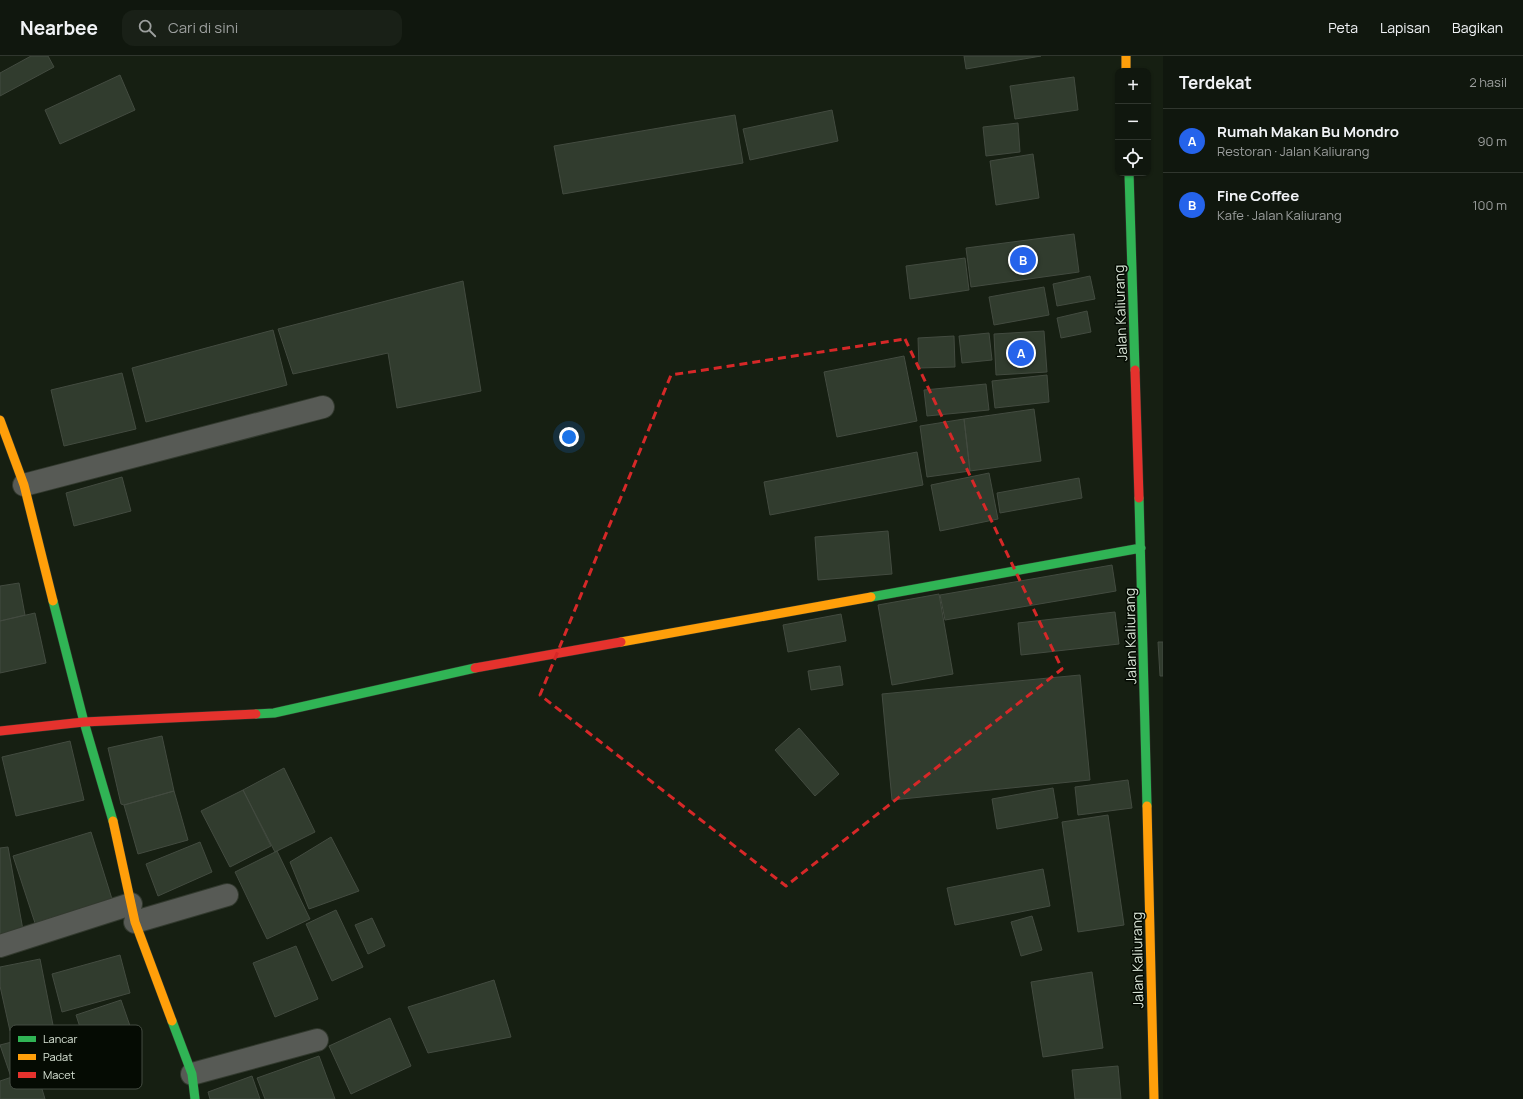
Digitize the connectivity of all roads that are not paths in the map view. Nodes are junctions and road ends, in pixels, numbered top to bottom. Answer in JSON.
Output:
{"nodes":[{"id":1,"x":1126,"y":56,"type":"edge"},
{"id":2,"x":1126,"y":68,"type":"edge"},
{"id":3,"x":1129,"y":176,"type":"edge"},
{"id":4,"x":323,"y":407,"type":"dead end"},
{"id":5,"x":0,"y":420,"type":"edge"},
{"id":6,"x":24,"y":485,"type":"junction"},
{"id":7,"x":1142,"y":548,"type":"junction"},
{"id":8,"x":84,"y":722,"type":"junction"},
{"id":9,"x":0,"y":732,"type":"edge"},
{"id":10,"x":1156,"y":894,"type":"edge"},
{"id":11,"x":227,"y":895,"type":"dead end"},
{"id":12,"x":133,"y":913,"type":"junction"},
{"id":13,"x":0,"y":946,"type":"edge"},
{"id":14,"x":317,"y":1040,"type":"dead end"},
{"id":15,"x":192,"y":1074,"type":"junction"},
{"id":16,"x":195,"y":1099,"type":"edge"},
{"id":17,"x":1154,"y":1099,"type":"edge"}],
"edges":[{"from":1,"to":2,"type":"street"},
{"from":3,"to":7,"type":"street","name":"Jalan Kaliurang"},
{"from":4,"to":6,"type":"street"},
{"from":5,"to":6,"type":"street"},
{"from":6,"to":8,"type":"street"},
{"from":7,"to":8,"type":"street"},
{"from":7,"to":10,"type":"street","name":"Jalan Kaliurang"},
{"from":8,"to":9,"type":"street"},
{"from":8,"to":12,"type":"street"},
{"from":10,"to":17,"type":"street","name":"Jalan Kaliurang"},
{"from":11,"to":12,"type":"street"},
{"from":12,"to":13,"type":"street"},
{"from":12,"to":15,"type":"street"},
{"from":14,"to":15,"type":"street"},
{"from":15,"to":16,"type":"street"}]}
